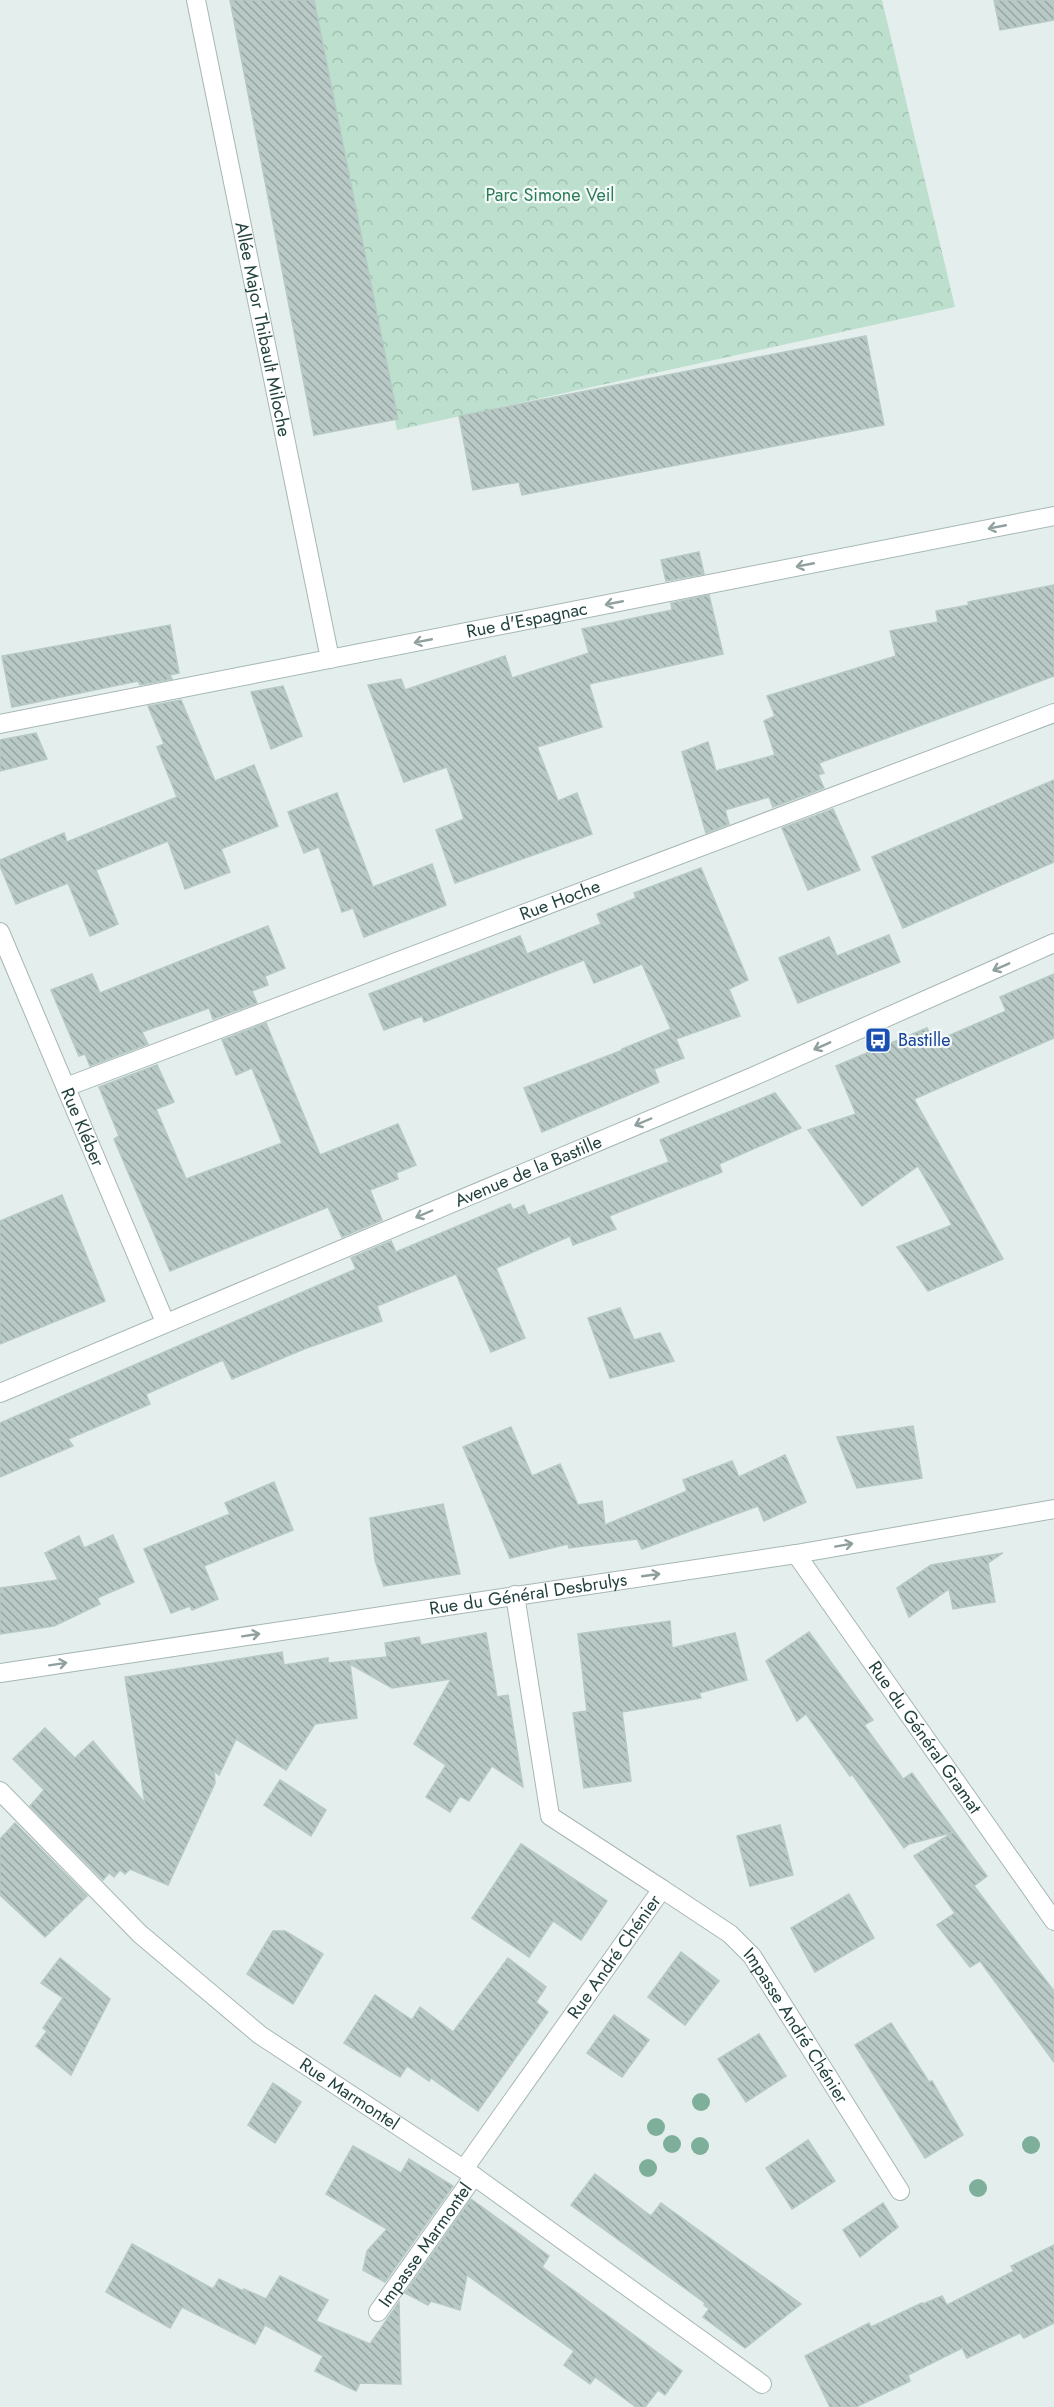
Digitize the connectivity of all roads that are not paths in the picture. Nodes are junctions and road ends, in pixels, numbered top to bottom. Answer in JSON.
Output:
{"nodes":[{"id":1,"x":196,"y":0,"type":"edge"},
{"id":2,"x":1054,"y":516,"type":"edge"},
{"id":3,"x":330,"y":659,"type":"junction"},
{"id":4,"x":1054,"y":713,"type":"edge"},
{"id":5,"x":0,"y":724,"type":"edge"},
{"id":6,"x":0,"y":932,"type":"edge"},
{"id":7,"x":1054,"y":943,"type":"edge"},
{"id":8,"x":66,"y":1087,"type":"junction"},
{"id":9,"x":165,"y":1322,"type":"junction"},
{"id":10,"x":0,"y":1392,"type":"edge"},
{"id":11,"x":1054,"y":1509,"type":"edge"},
{"id":12,"x":796,"y":1554,"type":"junction"},
{"id":13,"x":514,"y":1595,"type":"junction"},
{"id":14,"x":0,"y":1673,"type":"edge"},
{"id":15,"x":0,"y":1791,"type":"edge"},
{"id":16,"x":662,"y":1889,"type":"junction"},
{"id":17,"x":1054,"y":1921,"type":"edge"},
{"id":18,"x":469,"y":2173,"type":"junction"},
{"id":19,"x":900,"y":2191,"type":"dead end"},
{"id":20,"x":378,"y":2312,"type":"dead end"},
{"id":21,"x":762,"y":2384,"type":"dead end"}],
"edges":[{"from":1,"to":3,"type":"street","name":"Allée Major Thibault Miloche"},
{"from":2,"to":3,"type":"street","name":"Rue d'Espagnac","one_way":true},
{"from":3,"to":5,"type":"street","name":"Rue d'Espagnac"},
{"from":4,"to":8,"type":"street","name":"Rue Hoche"},
{"from":6,"to":8,"type":"street","name":"Rue Kléber"},
{"from":7,"to":9,"type":"street","name":"Avenue de la Bastille","one_way":true},
{"from":8,"to":9,"type":"street","name":"Rue Kléber"},
{"from":9,"to":10,"type":"street","name":"Avenue de la Bastille"},
{"from":12,"to":11,"type":"street","name":"Rue du Général Desbrulys","one_way":true},
{"from":13,"to":12,"type":"street","name":"Rue du Général Desbrulys","one_way":true},
{"from":12,"to":17,"type":"street","name":"Rue du Général Gramat"},
{"from":14,"to":13,"type":"street","name":"Rue du Général Desbrulys","one_way":true},
{"from":13,"to":16,"type":"street","name":"Rue André Chénier"},
{"from":15,"to":18,"type":"street","name":"Rue Marmontel"},
{"from":16,"to":18,"type":"street","name":"Rue André Chénier"},
{"from":16,"to":19,"type":"street","name":"Impasse André Chénier"},
{"from":18,"to":20,"type":"street","name":"Impasse Marmontel"},
{"from":18,"to":21,"type":"street","name":"Rue Marmontel"}]}
